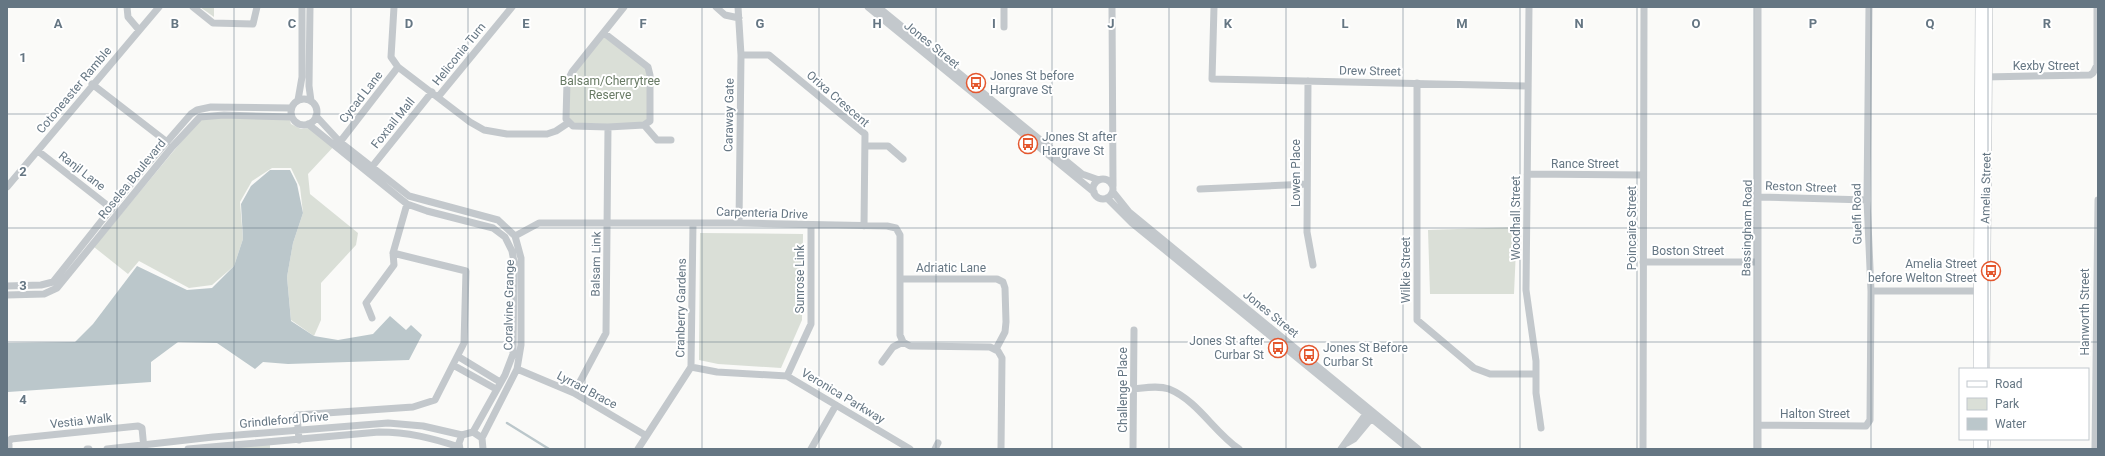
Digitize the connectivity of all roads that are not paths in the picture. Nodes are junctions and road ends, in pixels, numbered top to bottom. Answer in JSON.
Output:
{"nodes":[{"id":1,"x":127,"y":7,"type":"edge"},
{"id":2,"x":158,"y":7,"type":"edge"},
{"id":3,"x":193,"y":7,"type":"edge"},
{"id":4,"x":257,"y":7,"type":"edge"},
{"id":5,"x":302,"y":7,"type":"edge"},
{"id":6,"x":310,"y":7,"type":"edge"},
{"id":7,"x":394,"y":7,"type":"edge"},
{"id":8,"x":512,"y":7,"type":"edge"},
{"id":9,"x":624,"y":7,"type":"edge"},
{"id":10,"x":716,"y":7,"type":"edge"},
{"id":11,"x":738,"y":7,"type":"edge"},
{"id":12,"x":868,"y":7,"type":"edge"},
{"id":13,"x":878,"y":7,"type":"edge"},
{"id":14,"x":1004,"y":7,"type":"edge"},
{"id":15,"x":1112,"y":7,"type":"edge"},
{"id":16,"x":1214,"y":7,"type":"edge"},
{"id":17,"x":1529,"y":7,"type":"edge"},
{"id":18,"x":1644,"y":7,"type":"edge"},
{"id":19,"x":1758,"y":7,"type":"edge"},
{"id":20,"x":1869,"y":7,"type":"edge"},
{"id":21,"x":1980,"y":7,"type":"edge"},
{"id":22,"x":1988,"y":7,"type":"edge"},
{"id":23,"x":2097,"y":7,"type":"edge"},
{"id":24,"x":739,"y":18,"type":"junction"},
{"id":25,"x":1004,"y":27,"type":"dead end"},
{"id":26,"x":139,"y":30,"type":"junction"},
{"id":27,"x":604,"y":33,"type":"junction"},
{"id":28,"x":741,"y":55,"type":"junction"},
{"id":29,"x":398,"y":67,"type":"junction"},
{"id":30,"x":1984,"y":77,"type":"junction"},
{"id":31,"x":1308,"y":81,"type":"junction"},
{"id":32,"x":1417,"y":83,"type":"junction"},
{"id":33,"x":92,"y":84,"type":"junction"},
{"id":34,"x":1528,"y":86,"type":"junction"},
{"id":35,"x":432,"y":92,"type":"junction"},
{"id":36,"x":438,"y":97,"type":"junction"},
{"id":37,"x":298,"y":100,"type":"junction"},
{"id":38,"x":312,"y":101,"type":"junction"},
{"id":39,"x":292,"y":108,"type":"junction"},
{"id":40,"x":316,"y":116,"type":"junction"},
{"id":41,"x":292,"y":117,"type":"junction"},
{"id":42,"x":568,"y":123,"type":"junction"},
{"id":43,"x":308,"y":124,"type":"junction"},
{"id":44,"x":644,"y":125,"type":"junction"},
{"id":45,"x":608,"y":127,"type":"junction"},
{"id":46,"x":671,"y":140,"type":"dead end"},
{"id":47,"x":167,"y":142,"type":"junction"},
{"id":48,"x":340,"y":142,"type":"junction"},
{"id":49,"x":865,"y":146,"type":"junction"},
{"id":50,"x":38,"y":151,"type":"junction"},
{"id":51,"x":903,"y":159,"type":"dead end"},
{"id":52,"x":1112,"y":165,"type":"junction"},
{"id":53,"x":371,"y":168,"type":"junction"},
{"id":54,"x":1527,"y":174,"type":"junction"},
{"id":55,"x":1644,"y":175,"type":"junction"},
{"id":56,"x":1100,"y":180,"type":"junction"},
{"id":57,"x":1307,"y":184,"type":"junction"},
{"id":58,"x":7,"y":187,"type":"edge"},
{"id":59,"x":1200,"y":188,"type":"dead end"},
{"id":60,"x":1113,"y":189,"type":"junction"},
{"id":61,"x":1094,"y":192,"type":"junction"},
{"id":62,"x":1759,"y":197,"type":"junction"},
{"id":63,"x":1108,"y":198,"type":"junction"},
{"id":64,"x":1867,"y":200,"type":"junction"},
{"id":65,"x":2098,"y":200,"type":"edge"},
{"id":66,"x":407,"y":204,"type":"junction"},
{"id":67,"x":112,"y":209,"type":"junction"},
{"id":68,"x":693,"y":223,"type":"junction"},
{"id":69,"x":739,"y":223,"type":"junction"},
{"id":70,"x":608,"y":224,"type":"junction"},
{"id":71,"x":811,"y":226,"type":"junction"},
{"id":72,"x":864,"y":226,"type":"junction"},
{"id":73,"x":515,"y":236,"type":"junction"},
{"id":74,"x":393,"y":253,"type":"junction"},
{"id":75,"x":1643,"y":262,"type":"junction"},
{"id":76,"x":1757,"y":262,"type":"junction"},
{"id":77,"x":1314,"y":265,"type":"dead end"},
{"id":78,"x":901,"y":279,"type":"junction"},
{"id":79,"x":7,"y":286,"type":"edge"},
{"id":80,"x":1871,"y":291,"type":"junction"},
{"id":81,"x":1981,"y":291,"type":"junction"},
{"id":82,"x":7,"y":295,"type":"edge"},
{"id":83,"x":2097,"y":314,"type":"edge"},
{"id":84,"x":372,"y":318,"type":"dead end"},
{"id":85,"x":1134,"y":330,"type":"dead end"},
{"id":86,"x":903,"y":342,"type":"junction"},
{"id":87,"x":996,"y":350,"type":"junction"},
{"id":88,"x":458,"y":357,"type":"junction"},
{"id":89,"x":882,"y":362,"type":"dead end"},
{"id":90,"x":453,"y":365,"type":"junction"},
{"id":91,"x":691,"y":366,"type":"junction"},
{"id":92,"x":1978,"y":368,"type":"edge"},
{"id":93,"x":1985,"y":368,"type":"edge"},
{"id":94,"x":517,"y":369,"type":"junction"},
{"id":95,"x":1536,"y":374,"type":"junction"},
{"id":96,"x":787,"y":376,"type":"junction"},
{"id":97,"x":498,"y":386,"type":"junction"},
{"id":98,"x":1132,"y":389,"type":"junction"},
{"id":99,"x":574,"y":393,"type":"junction"},
{"id":100,"x":836,"y":405,"type":"junction"},
{"id":101,"x":1370,"y":414,"type":"junction"},
{"id":102,"x":1870,"y":420,"type":"joint"},
{"id":103,"x":1758,"y":425,"type":"junction"},
{"id":104,"x":1541,"y":428,"type":"dead end"},
{"id":105,"x":297,"y":430,"type":"junction"},
{"id":106,"x":473,"y":432,"type":"junction"},
{"id":107,"x":462,"y":435,"type":"junction"},
{"id":108,"x":645,"y":435,"type":"junction"},
{"id":109,"x":299,"y":440,"type":"junction"},
{"id":110,"x":483,"y":443,"type":"edge"},
{"id":111,"x":144,"y":446,"type":"edge"},
{"id":112,"x":459,"y":448,"type":"edge"},
{"id":113,"x":1237,"y":448,"type":"edge"},
{"id":114,"x":9,"y":449,"type":"edge"},
{"id":115,"x":107,"y":449,"type":"edge"},
{"id":116,"x":188,"y":449,"type":"edge"},
{"id":117,"x":490,"y":449,"type":"edge"},
{"id":118,"x":638,"y":449,"type":"edge"},
{"id":119,"x":811,"y":449,"type":"edge"},
{"id":120,"x":910,"y":449,"type":"edge"},
{"id":121,"x":1003,"y":449,"type":"edge"},
{"id":122,"x":1133,"y":449,"type":"edge"},
{"id":123,"x":1341,"y":449,"type":"edge"},
{"id":124,"x":1409,"y":449,"type":"edge"},
{"id":125,"x":1418,"y":449,"type":"edge"},
{"id":126,"x":1643,"y":449,"type":"edge"},
{"id":127,"x":1758,"y":449,"type":"edge"},
{"id":128,"x":2096,"y":449,"type":"edge"}],
"edges":[{"from":1,"to":26,"type":"street"},
{"from":2,"to":26,"type":"street","name":"Cotoneaster Ramble"},
{"from":3,"to":4,"type":"street"},
{"from":5,"to":37,"type":"street"},
{"from":6,"to":38,"type":"street"},
{"from":7,"to":29,"type":"street"},
{"from":8,"to":36,"type":"street","name":"Heliconia Turn"},
{"from":9,"to":27,"type":"street"},
{"from":10,"to":24,"type":"street"},
{"from":11,"to":24,"type":"street","name":"Caraway Gate"},
{"from":12,"to":61,"type":"street","name":"Jones Street"},
{"from":13,"to":56,"type":"street","name":"Jones Street"},
{"from":14,"to":25,"type":"street"},
{"from":15,"to":52,"type":"street"},
{"from":16,"to":31,"type":"street","name":"Drew Street"},
{"from":17,"to":34,"type":"street","name":"Woodhall Street"},
{"from":18,"to":55,"type":"street","name":"Poincaire Street"},
{"from":19,"to":62,"type":"street","name":"Bassingham Road"},
{"from":20,"to":64,"type":"street","name":"Guelfi Road"},
{"from":21,"to":30,"type":"main road","name":"Amelia Street"},
{"from":22,"to":30,"type":"main road","name":"Amelia Street"},
{"from":23,"to":30,"type":"street","name":"Kexby Street"},
{"from":24,"to":28,"type":"street","name":"Caraway Gate"},
{"from":26,"to":33,"type":"street","name":"Cotoneaster Ramble"},
{"from":27,"to":42,"type":"street"},
{"from":27,"to":44,"type":"street"},
{"from":28,"to":49,"type":"street","name":"Orixa Crescent"},
{"from":28,"to":69,"type":"street","name":"Caraway Gate"},
{"from":29,"to":35,"type":"street","name":"Heliconia Turn"},
{"from":29,"to":48,"type":"street","name":"Cycad Lane"},
{"from":30,"to":81,"type":"main road","name":"Amelia Street"},
{"from":31,"to":32,"type":"street","name":"Drew Street"},
{"from":31,"to":57,"type":"street","name":"Lowen Place"},
{"from":32,"to":34,"type":"street","name":"Drew Street"},
{"from":32,"to":95,"type":"street","name":"Wilkie Street"},
{"from":33,"to":47,"type":"street"},
{"from":33,"to":50,"type":"street","name":"Cotoneaster Ramble"},
{"from":34,"to":54,"type":"street","name":"Woodhall Street"},
{"from":35,"to":36,"type":"street","name":"Heliconia Turn"},
{"from":35,"to":53,"type":"street","name":"Foxtail Mall"},
{"from":36,"to":42,"type":"street","name":"Heliconia Turn"},
{"from":37,"to":38,"type":"street"},
{"from":37,"to":39,"type":"street"},
{"from":38,"to":40,"type":"street"},
{"from":39,"to":41,"type":"street"},
{"from":39,"to":47,"type":"street","name":"Roselea Boulevard"},
{"from":40,"to":43,"type":"street"},
{"from":40,"to":48,"type":"street"},
{"from":41,"to":43,"type":"street","name":"Coralvine Grange"},
{"from":41,"to":82,"type":"street","name":"Roselea Boulevard"},
{"from":42,"to":45,"type":"street"},
{"from":43,"to":66,"type":"street","name":"Coralvine Grange"},
{"from":44,"to":45,"type":"street"},
{"from":44,"to":46,"type":"street"},
{"from":45,"to":70,"type":"street","name":"Balsam Link"},
{"from":47,"to":67,"type":"street","name":"Roselea Boulevard"},
{"from":48,"to":53,"type":"street"},
{"from":49,"to":51,"type":"street"},
{"from":49,"to":72,"type":"street","name":"Orixa Crescent"},
{"from":50,"to":58,"type":"street","name":"Cotoneaster Ramble"},
{"from":50,"to":67,"type":"street","name":"Ranjl Lane"},
{"from":52,"to":56,"type":"street"},
{"from":52,"to":60,"type":"street"},
{"from":53,"to":73,"type":"street"},
{"from":54,"to":55,"type":"street","name":"Rance Street"},
{"from":54,"to":95,"type":"street","name":"Woodhall Street"},
{"from":55,"to":75,"type":"street","name":"Poincaire Street"},
{"from":56,"to":60,"type":"street","name":"Jones Street"},
{"from":56,"to":61,"type":"street"},
{"from":57,"to":59,"type":"street"},
{"from":57,"to":77,"type":"street","name":"Lowen Place"},
{"from":60,"to":63,"type":"street"},
{"from":60,"to":101,"type":"street","name":"Jones Street"},
{"from":61,"to":63,"type":"street","name":"Jones Street"},
{"from":62,"to":64,"type":"street","name":"Reston Street"},
{"from":62,"to":76,"type":"street","name":"Bassingham Road"},
{"from":63,"to":101,"type":"street","name":"Jones Street"},
{"from":64,"to":80,"type":"street","name":"Guelfi Road"},
{"from":65,"to":83,"type":"street","name":"Hanworth Street"},
{"from":66,"to":74,"type":"street"},
{"from":66,"to":97,"type":"street","name":"Coralvine Grange"},
{"from":67,"to":79,"type":"street","name":"Roselea Boulevard"},
{"from":68,"to":69,"type":"street","name":"Carpenteria Drive"},
{"from":68,"to":70,"type":"street","name":"Carpenteria Drive"},
{"from":68,"to":91,"type":"street","name":"Cranberry Gardens"},
{"from":69,"to":71,"type":"street","name":"Carpenteria Drive"},
{"from":70,"to":73,"type":"street","name":"Carpenteria Drive"},
{"from":70,"to":99,"type":"street","name":"Balsam Link"},
{"from":71,"to":72,"type":"street","name":"Carpenteria Drive"},
{"from":71,"to":96,"type":"street","name":"Sunrose Link"},
{"from":72,"to":78,"type":"street","name":"Carpenteria Drive"},
{"from":73,"to":94,"type":"street","name":"Coralvine Grange"},
{"from":74,"to":84,"type":"street"},
{"from":74,"to":88,"type":"street"},
{"from":75,"to":76,"type":"street","name":"Boston Street"},
{"from":75,"to":126,"type":"street","name":"Poincaire Street"},
{"from":76,"to":103,"type":"street","name":"Bassingham Road"},
{"from":78,"to":86,"type":"street","name":"Carpenteria Drive"},
{"from":78,"to":87,"type":"street","name":"Adriatic Lane"},
{"from":80,"to":81,"type":"street"},
{"from":80,"to":102,"type":"street","name":"Guelfi Road"},
{"from":81,"to":92,"type":"main road","name":"Amelia Street"},
{"from":81,"to":93,"type":"main road","name":"Amelia Street"},
{"from":83,"to":128,"type":"street","name":"Hanworth Street"},
{"from":85,"to":98,"type":"street","name":"Challenge Place"},
{"from":86,"to":87,"type":"street"},
{"from":86,"to":89,"type":"street"},
{"from":87,"to":121,"type":"street"},
{"from":88,"to":90,"type":"street"},
{"from":88,"to":97,"type":"street"},
{"from":90,"to":97,"type":"street"},
{"from":90,"to":105,"type":"street"},
{"from":91,"to":96,"type":"street","name":"Veronica Parkway"},
{"from":91,"to":108,"type":"street","name":"Cranberry Gardens"},
{"from":94,"to":99,"type":"street","name":"Lyrrad Brace"},
{"from":94,"to":110,"type":"street","name":"Coralvine Grange"},
{"from":95,"to":104,"type":"street","name":"Woodhall Street"},
{"from":96,"to":100,"type":"street","name":"Veronica Parkway"},
{"from":97,"to":106,"type":"street","name":"Coralvine Grange"},
{"from":98,"to":113,"type":"street"},
{"from":98,"to":122,"type":"street","name":"Challenge Place"},
{"from":99,"to":108,"type":"street","name":"Lyrrad Brace"},
{"from":100,"to":119,"type":"street"},
{"from":100,"to":120,"type":"street","name":"Veronica Parkway"},
{"from":101,"to":123,"type":"street"},
{"from":101,"to":124,"type":"street","name":"Jones Street"},
{"from":101,"to":125,"type":"street","name":"Jones Street"},
{"from":102,"to":103,"type":"street","name":"Halton Street"},
{"from":103,"to":127,"type":"street","name":"Bassingham Road"},
{"from":105,"to":107,"type":"street","name":"Grindleford Drive"},
{"from":105,"to":109,"type":"street"},
{"from":105,"to":111,"type":"street","name":"Grindleford Drive"},
{"from":106,"to":107,"type":"street","name":"Grindleford Drive"},
{"from":106,"to":110,"type":"street"},
{"from":107,"to":112,"type":"street","name":"Grindleford Drive"},
{"from":108,"to":118,"type":"street","name":"Cranberry Gardens"},
{"from":109,"to":112,"type":"street","name":"Grindleford Drive"},
{"from":109,"to":116,"type":"street","name":"Grindleford Drive"},
{"from":110,"to":117,"type":"street"},
{"from":111,"to":114,"type":"street","name":"Vestia Walk"},
{"from":111,"to":115,"type":"street","name":"Grindleford Drive"}]}
